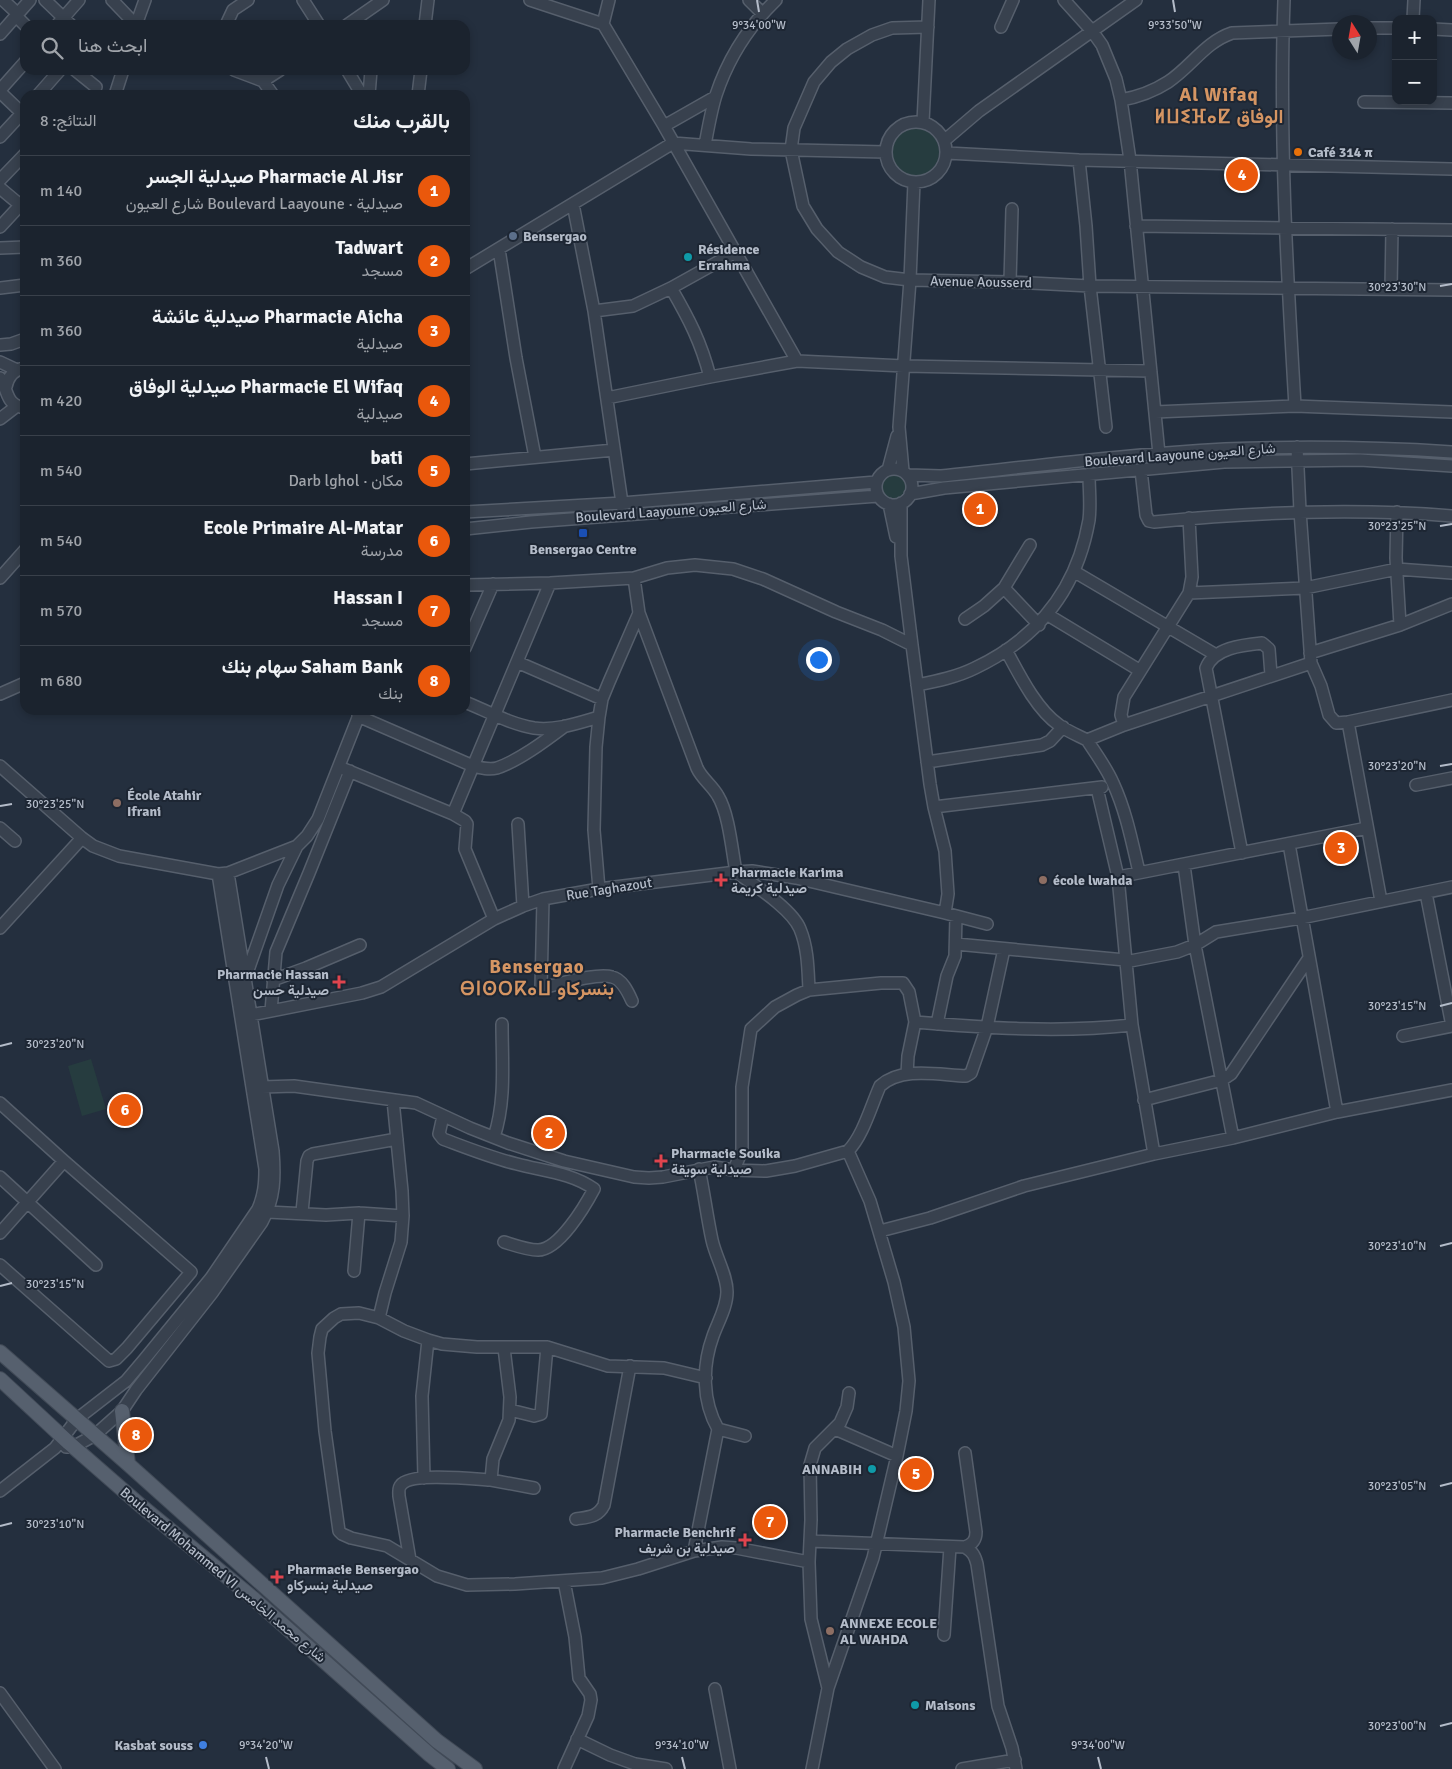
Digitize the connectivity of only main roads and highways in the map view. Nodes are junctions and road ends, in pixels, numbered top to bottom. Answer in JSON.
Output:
{"nodes":[{"id":1,"x":0,"y":1352,"type":"edge"},
{"id":2,"x":0,"y":1379,"type":"edge"},
{"id":3,"x":122,"y":1410,"type":"road end"},
{"id":4,"x":128,"y":1464,"type":"junction"},
{"id":5,"x":448,"y":1769,"type":"edge"},
{"id":6,"x":475,"y":1769,"type":"edge"}],
"edges":[{"from":1,"to":4,"type":"main road","name":"Boulevard Mohammed VI شارع محمد الخامس"},
{"from":2,"to":5,"type":"main road","name":"Boulevard Mohammed VI شارع محمد الخامس"},
{"from":3,"to":4,"type":"main road"},
{"from":4,"to":6,"type":"main road","name":"Boulevard Mohammed VI شارع محمد الخامس"}]}
